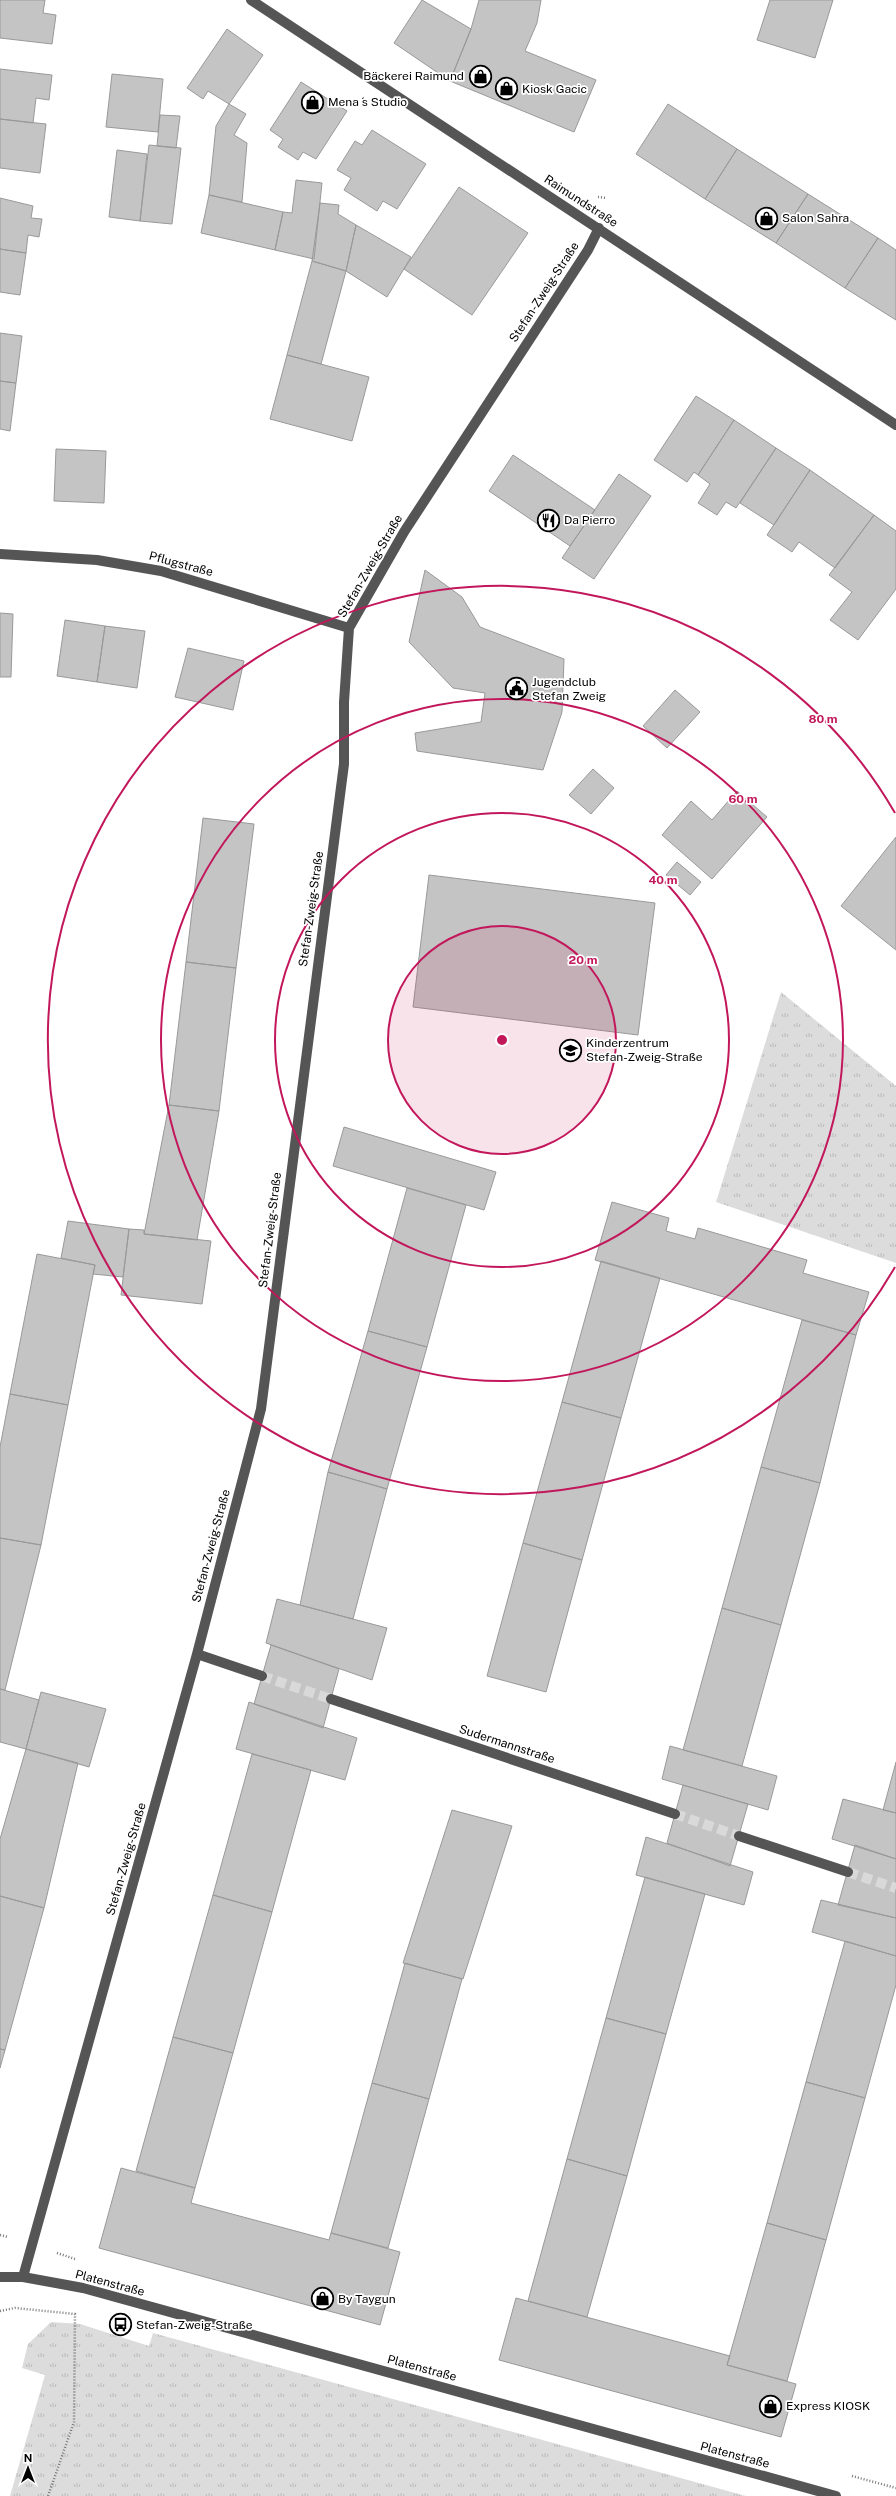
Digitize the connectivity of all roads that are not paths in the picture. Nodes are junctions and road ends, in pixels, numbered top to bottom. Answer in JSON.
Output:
{"nodes":[{"id":1,"x":255,"y":1,"type":"edge"},
{"id":2,"x":599,"y":228,"type":"junction"},
{"id":3,"x":896,"y":424,"type":"edge"},
{"id":4,"x":0,"y":554,"type":"edge"},
{"id":5,"x":349,"y":628,"type":"junction"},
{"id":6,"x":197,"y":1654,"type":"junction"},
{"id":7,"x":262,"y":1676,"type":"tunnel mouth"},
{"id":8,"x":331,"y":1699,"type":"tunnel mouth"},
{"id":9,"x":675,"y":1814,"type":"tunnel mouth"},
{"id":10,"x":739,"y":1836,"type":"tunnel mouth"},
{"id":11,"x":848,"y":1872,"type":"tunnel mouth"},
{"id":12,"x":0,"y":2278,"type":"edge"},
{"id":13,"x":23,"y":2278,"type":"junction"},
{"id":14,"x":836,"y":2496,"type":"edge"}],
"edges":[{"from":1,"to":2,"type":"street","name":"Raimundstraße"},
{"from":2,"to":3,"type":"street","name":"Raimundstraße"},
{"from":2,"to":5,"type":"street","name":"Stefan-Zweig-Straße"},
{"from":4,"to":5,"type":"street","name":"Pflugstraße"},
{"from":5,"to":6,"type":"street","name":"Stefan-Zweig-Straße"},
{"from":6,"to":7,"type":"street"},
{"from":6,"to":13,"type":"street","name":"Stefan-Zweig-Straße"},
{"from":8,"to":9,"type":"street","name":"Sudermannstraße"},
{"from":10,"to":11,"type":"street"},
{"from":12,"to":13,"type":"street","name":"Platenstraße"},
{"from":13,"to":14,"type":"street","name":"Platenstraße"}]}
